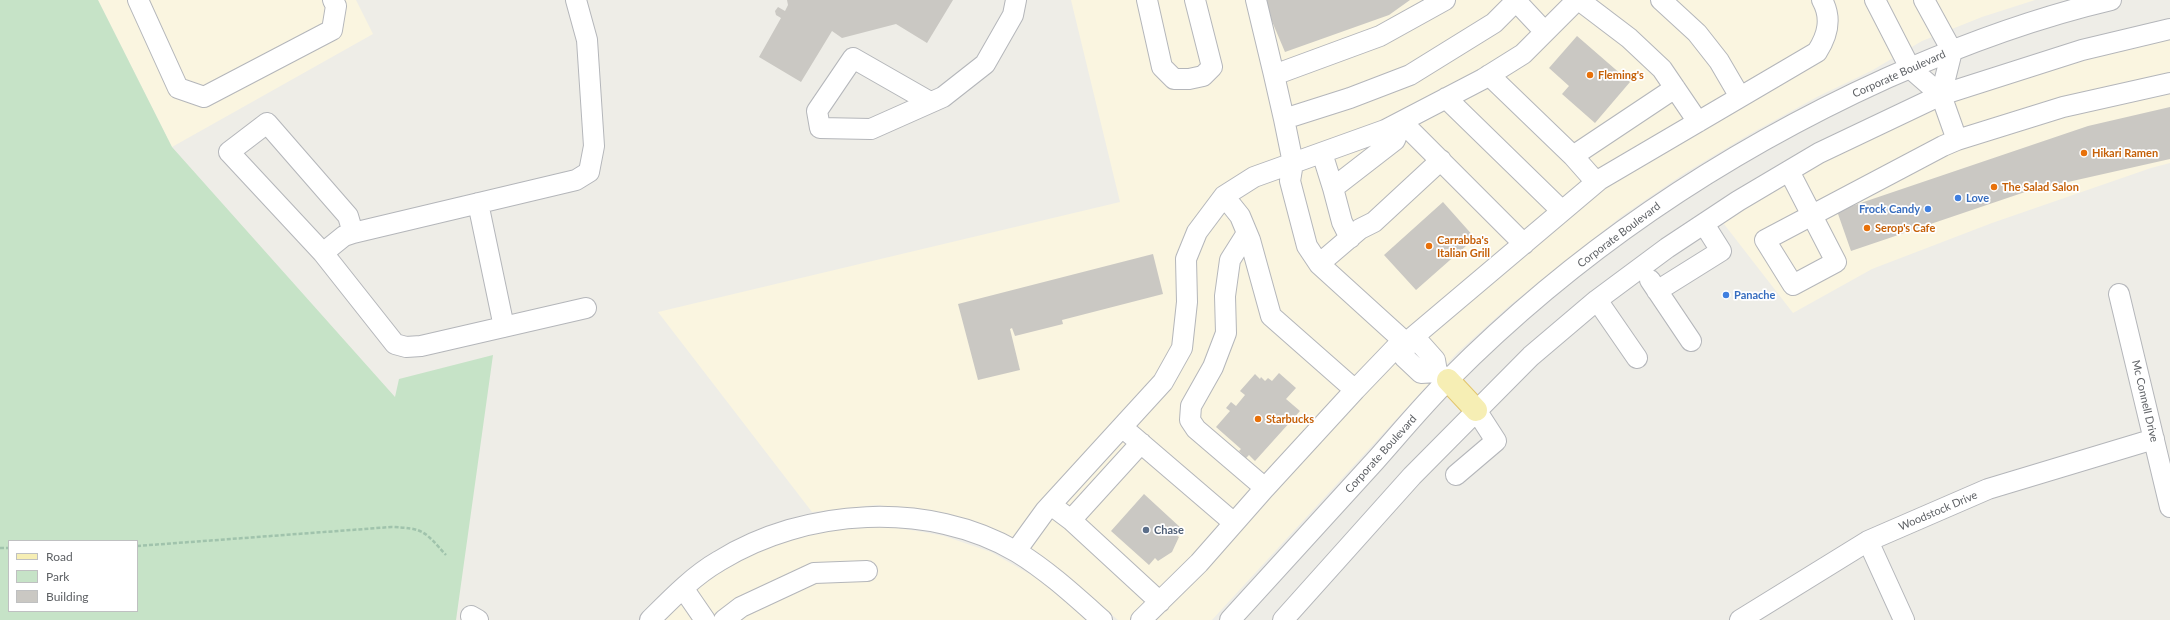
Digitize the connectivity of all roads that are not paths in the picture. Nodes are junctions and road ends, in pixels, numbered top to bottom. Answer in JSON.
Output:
{"nodes":[{"id":1,"x":138,"y":0,"type":"edge"},
{"id":2,"x":333,"y":0,"type":"edge"},
{"id":3,"x":576,"y":0,"type":"edge"},
{"id":4,"x":1016,"y":0,"type":"edge"},
{"id":5,"x":1147,"y":0,"type":"edge"},
{"id":6,"x":1195,"y":0,"type":"edge"},
{"id":7,"x":1256,"y":0,"type":"edge"},
{"id":8,"x":1445,"y":0,"type":"edge"},
{"id":9,"x":1516,"y":0,"type":"edge"},
{"id":10,"x":1578,"y":0,"type":"edge"},
{"id":11,"x":1662,"y":0,"type":"edge"},
{"id":12,"x":1822,"y":0,"type":"edge"},
{"id":13,"x":1875,"y":0,"type":"edge"},
{"id":14,"x":1924,"y":0,"type":"edge"},
{"id":15,"x":2111,"y":0,"type":"edge"},
{"id":16,"x":2170,"y":29,"type":"edge"},
{"id":17,"x":1545,"y":32,"type":"junction"},
{"id":18,"x":1952,"y":51,"type":"junction"},
{"id":19,"x":1910,"y":68,"type":"junction"},
{"id":20,"x":1274,"y":75,"type":"junction"},
{"id":21,"x":1489,"y":75,"type":"junction"},
{"id":22,"x":2170,"y":83,"type":"edge"},
{"id":23,"x":1676,"y":88,"type":"junction"},
{"id":24,"x":1941,"y":95,"type":"junction"},
{"id":25,"x":1740,"y":97,"type":"junction"},
{"id":26,"x":1446,"y":98,"type":"junction"},
{"id":27,"x":930,"y":102,"type":"junction"},
{"id":28,"x":1284,"y":119,"type":"junction"},
{"id":29,"x":1402,"y":122,"type":"junction"},
{"id":30,"x":1698,"y":122,"type":"junction"},
{"id":31,"x":1957,"y":140,"type":"junction"},
{"id":32,"x":1322,"y":153,"type":"junction"},
{"id":33,"x":1573,"y":156,"type":"junction"},
{"id":34,"x":1441,"y":160,"type":"junction"},
{"id":35,"x":1293,"y":163,"type":"junction"},
{"id":36,"x":1789,"y":171,"type":"junction"},
{"id":37,"x":1596,"y":182,"type":"junction"},
{"id":38,"x":1333,"y":188,"type":"junction"},
{"id":39,"x":1224,"y":196,"type":"junction"},
{"id":40,"x":478,"y":204,"type":"junction"},
{"id":41,"x":1562,"y":211,"type":"junction"},
{"id":42,"x":1704,"y":224,"type":"junction"},
{"id":43,"x":353,"y":233,"type":"junction"},
{"id":44,"x":1247,"y":233,"type":"junction"},
{"id":45,"x":1350,"y":238,"type":"junction"},
{"id":46,"x":1524,"y":244,"type":"junction"},
{"id":47,"x":323,"y":253,"type":"junction"},
{"id":48,"x":1319,"y":264,"type":"junction"},
{"id":49,"x":1641,"y":267,"type":"junction"},
{"id":50,"x":1657,"y":291,"type":"junction"},
{"id":51,"x":2119,"y":294,"type":"dead end"},
{"id":52,"x":1597,"y":300,"type":"junction"},
{"id":53,"x":586,"y":308,"type":"dead end"},
{"id":54,"x":504,"y":327,"type":"junction"},
{"id":55,"x":1690,"y":341,"type":"dead end"},
{"id":56,"x":1404,"y":342,"type":"junction"},
{"id":57,"x":1637,"y":358,"type":"dead end"},
{"id":58,"x":1443,"y":376,"type":"junction"},
{"id":59,"x":1355,"y":390,"type":"junction"},
{"id":60,"x":1476,"y":410,"type":"junction"},
{"id":61,"x":1122,"y":427,"type":"junction"},
{"id":62,"x":2154,"y":440,"type":"junction"},
{"id":63,"x":1141,"y":443,"type":"junction"},
{"id":64,"x":1456,"y":475,"type":"dead end"},
{"id":65,"x":1265,"y":488,"type":"junction"},
{"id":66,"x":1052,"y":505,"type":"junction"},
{"id":67,"x":2170,"y":507,"type":"edge"},
{"id":68,"x":1071,"y":520,"type":"junction"},
{"id":69,"x":1234,"y":523,"type":"junction"},
{"id":70,"x":1868,"y":541,"type":"junction"},
{"id":71,"x":1016,"y":551,"type":"junction"},
{"id":72,"x":867,"y":571,"type":"dead end"},
{"id":73,"x":683,"y":588,"type":"junction"},
{"id":74,"x":1160,"y":602,"type":"junction"},
{"id":75,"x":650,"y":620,"type":"edge"},
{"id":76,"x":705,"y":620,"type":"edge"},
{"id":77,"x":724,"y":620,"type":"edge"},
{"id":78,"x":1102,"y":620,"type":"edge"},
{"id":79,"x":1141,"y":620,"type":"edge"},
{"id":80,"x":1230,"y":620,"type":"edge"},
{"id":81,"x":1283,"y":620,"type":"edge"},
{"id":82,"x":1740,"y":620,"type":"edge"},
{"id":83,"x":1904,"y":620,"type":"edge"}],
"edges":[{"from":1,"to":2,"type":"street"},
{"from":3,"to":40,"type":"street"},
{"from":4,"to":27,"type":"street"},
{"from":5,"to":6,"type":"street"},
{"from":7,"to":20,"type":"street"},
{"from":8,"to":20,"type":"street"},
{"from":9,"to":17,"type":"street"},
{"from":9,"to":28,"type":"street"},
{"from":10,"to":17,"type":"street"},
{"from":10,"to":23,"type":"street"},
{"from":11,"to":25,"type":"street"},
{"from":12,"to":25,"type":"street"},
{"from":13,"to":19,"type":"street"},
{"from":14,"to":18,"type":"street"},
{"from":15,"to":18,"type":"street","name":"Corporate Boulevard"},
{"from":16,"to":24,"type":"street"},
{"from":17,"to":21,"type":"street"},
{"from":18,"to":19,"type":"street","name":"Corporate Boulevard"},
{"from":18,"to":24,"type":"street"},
{"from":19,"to":24,"type":"street"},
{"from":19,"to":58,"type":"street","name":"Corporate Boulevard"},
{"from":20,"to":28,"type":"street"},
{"from":21,"to":26,"type":"street"},
{"from":21,"to":33,"type":"street"},
{"from":22,"to":31,"type":"street"},
{"from":23,"to":30,"type":"street"},
{"from":23,"to":33,"type":"street"},
{"from":24,"to":31,"type":"street"},
{"from":24,"to":36,"type":"street"},
{"from":25,"to":30,"type":"street"},
{"from":26,"to":29,"type":"street"},
{"from":26,"to":41,"type":"street"},
{"from":27,"to":27,"type":"street"},
{"from":28,"to":35,"type":"street"},
{"from":29,"to":32,"type":"street"},
{"from":29,"to":34,"type":"street"},
{"from":29,"to":38,"type":"street"},
{"from":30,"to":37,"type":"street"},
{"from":31,"to":36,"type":"street"},
{"from":32,"to":35,"type":"street"},
{"from":32,"to":38,"type":"street"},
{"from":33,"to":37,"type":"street"},
{"from":34,"to":45,"type":"street"},
{"from":34,"to":46,"type":"street"},
{"from":35,"to":39,"type":"street"},
{"from":35,"to":48,"type":"street"},
{"from":36,"to":42,"type":"street"},
{"from":37,"to":41,"type":"street"},
{"from":38,"to":45,"type":"street"},
{"from":39,"to":44,"type":"street"},
{"from":39,"to":61,"type":"street"},
{"from":40,"to":43,"type":"street"},
{"from":40,"to":54,"type":"street"},
{"from":41,"to":46,"type":"street"},
{"from":42,"to":49,"type":"street"},
{"from":42,"to":50,"type":"street"},
{"from":43,"to":47,"type":"street"},
{"from":43,"to":47,"type":"street"},
{"from":44,"to":59,"type":"street"},
{"from":44,"to":65,"type":"street"},
{"from":45,"to":48,"type":"street"},
{"from":46,"to":56,"type":"street"},
{"from":47,"to":54,"type":"street"},
{"from":48,"to":56,"type":"street"},
{"from":49,"to":50,"type":"street"},
{"from":49,"to":52,"type":"street"},
{"from":50,"to":55,"type":"street"},
{"from":51,"to":62,"type":"street","name":"Mc Connell Drive"},
{"from":52,"to":57,"type":"street"},
{"from":52,"to":60,"type":"street"},
{"from":53,"to":54,"type":"street"},
{"from":56,"to":58,"type":"street"},
{"from":56,"to":59,"type":"street"},
{"from":58,"to":60,"type":"main road"},
{"from":58,"to":80,"type":"street","name":"Corporate Boulevard"},
{"from":59,"to":65,"type":"street"},
{"from":60,"to":64,"type":"street"},
{"from":60,"to":81,"type":"street"},
{"from":61,"to":63,"type":"street"},
{"from":61,"to":66,"type":"street"},
{"from":62,"to":67,"type":"street","name":"Mc Connell Drive"},
{"from":62,"to":70,"type":"street","name":"Woodstock Drive"},
{"from":63,"to":68,"type":"street"},
{"from":63,"to":69,"type":"street"},
{"from":65,"to":69,"type":"street"},
{"from":66,"to":68,"type":"street"},
{"from":66,"to":71,"type":"street"},
{"from":68,"to":74,"type":"street"},
{"from":69,"to":74,"type":"street"},
{"from":70,"to":82,"type":"street","name":"Woodstock Drive"},
{"from":70,"to":83,"type":"street"},
{"from":71,"to":73,"type":"street"},
{"from":71,"to":78,"type":"street"},
{"from":72,"to":77,"type":"street"},
{"from":73,"to":75,"type":"street"},
{"from":73,"to":76,"type":"street"},
{"from":74,"to":79,"type":"street"}]}
